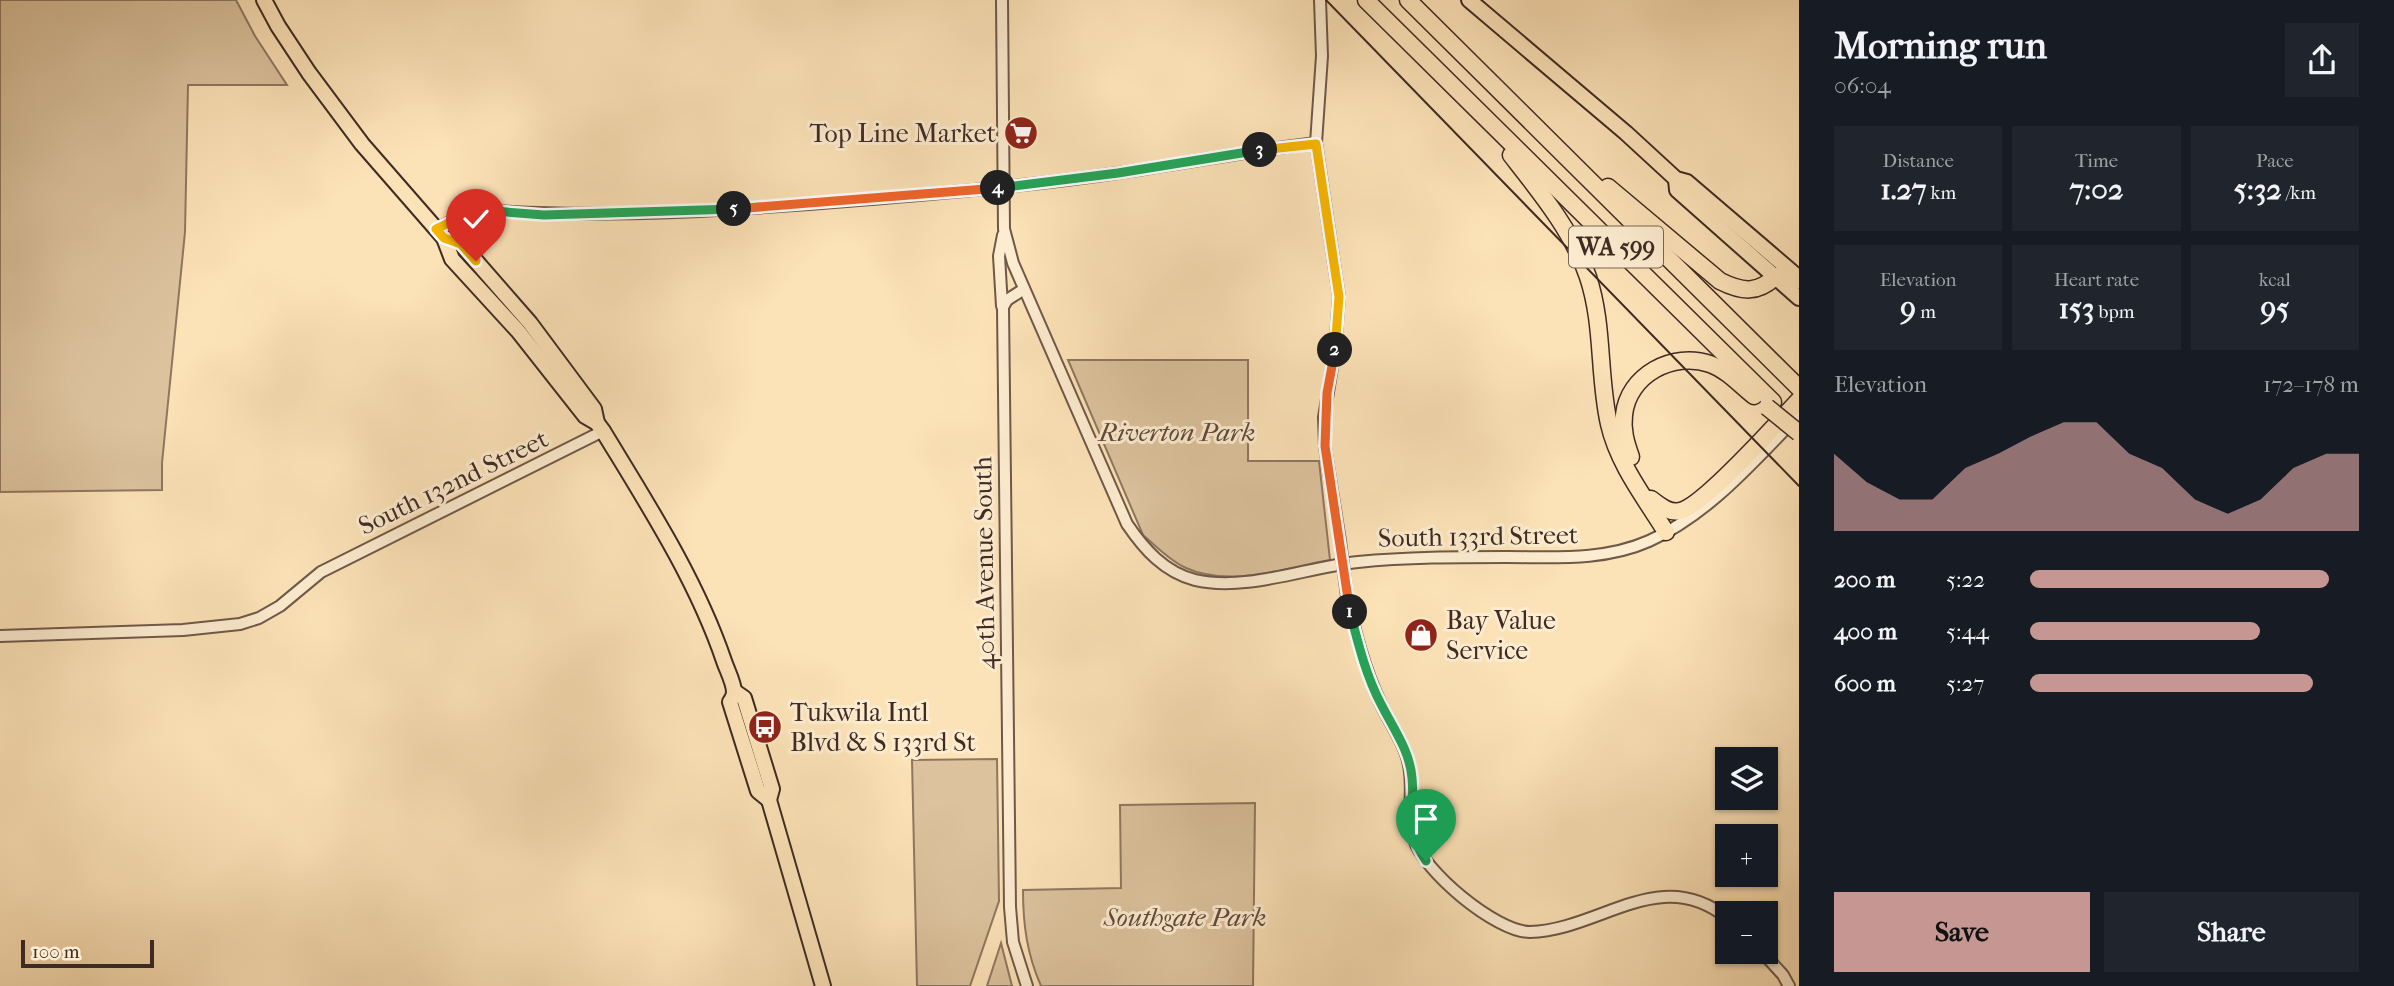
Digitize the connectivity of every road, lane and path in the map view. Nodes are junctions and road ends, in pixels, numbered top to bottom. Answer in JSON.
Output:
{"nodes":[{"id":1,"x":264,"y":0,"type":"edge"},
{"id":2,"x":1002,"y":0,"type":"edge"},
{"id":3,"x":1320,"y":0,"type":"edge"},
{"id":4,"x":1366,"y":0,"type":"edge"},
{"id":5,"x":1408,"y":0,"type":"edge"},
{"id":6,"x":1469,"y":0,"type":"edge"},
{"id":7,"x":1458,"y":91,"type":"junction"},
{"id":8,"x":1506,"y":99,"type":"junction"},
{"id":9,"x":1316,"y":144,"type":"junction"},
{"id":10,"x":1676,"y":179,"type":"junction"},
{"id":11,"x":1003,"y":187,"type":"junction"},
{"id":12,"x":1004,"y":229,"type":"junction"},
{"id":13,"x":440,"y":234,"type":"junction"},
{"id":14,"x":1776,"y":276,"type":"junction"},
{"id":15,"x":1799,"y":279,"type":"edge"},
{"id":16,"x":1024,"y":289,"type":"junction"},
{"id":17,"x":1799,"y":298,"type":"edge"},
{"id":18,"x":1003,"y":307,"type":"junction"},
{"id":19,"x":1795,"y":384,"type":"edge"},
{"id":20,"x":1799,"y":400,"type":"edge"},
{"id":21,"x":1770,"y":405,"type":"junction"},
{"id":22,"x":1799,"y":415,"type":"edge"},
{"id":23,"x":600,"y":427,"type":"junction"},
{"id":24,"x":1799,"y":431,"type":"edge"},
{"id":25,"x":1651,"y":499,"type":"junction"},
{"id":26,"x":1666,"y":532,"type":"junction"},
{"id":27,"x":0,"y":636,"type":"edge"},
{"id":28,"x":1715,"y":910,"type":"edge"},
{"id":29,"x":1773,"y":964,"type":"edge"},
{"id":30,"x":823,"y":986,"type":"edge"},
{"id":31,"x":1027,"y":986,"type":"edge"},
{"id":32,"x":1789,"y":986,"type":"edge"}],
"edges":[{"from":1,"to":13,"type":"main road"},
{"from":2,"to":11,"type":"street"},
{"from":3,"to":9,"type":"street"},
{"from":4,"to":7,"type":"highway","number":"WA 599"},
{"from":5,"to":8,"type":"highway","number":"WA 599"},
{"from":6,"to":10,"type":"main road"},
{"from":7,"to":21,"type":"highway","number":"WA 599"},
{"from":7,"to":26,"type":"highway"},
{"from":8,"to":14,"type":"highway"},
{"from":8,"to":19,"type":"highway","number":"WA 599"},
{"from":9,"to":11,"type":"street"},
{"from":9,"to":28,"type":"street","bridge":true},
{"from":10,"to":14,"type":"main road"},
{"from":10,"to":15,"type":"main road"},
{"from":11,"to":12,"type":"street"},
{"from":11,"to":13,"type":"street"},
{"from":12,"to":16,"type":"street"},
{"from":12,"to":18,"type":"street","name":"40th Avenue South"},
{"from":13,"to":23,"type":"main road"},
{"from":14,"to":15,"type":"highway"},
{"from":14,"to":17,"type":"main road"},
{"from":16,"to":18,"type":"street"},
{"from":16,"to":26,"type":"street","name":"South 133rd Street"},
{"from":18,"to":31,"type":"street","name":"40th Avenue South"},
{"from":20,"to":25,"type":"highway"},
{"from":21,"to":24,"type":"highway","bridge":true},
{"from":21,"to":25,"type":"highway"},
{"from":22,"to":26,"type":"street","name":"South 133rd Street"},
{"from":23,"to":27,"type":"street","name":"South 132nd Street"},
{"from":23,"to":30,"type":"main road"},
{"from":25,"to":26,"type":"highway"},
{"from":29,"to":32,"type":"street"}]}
